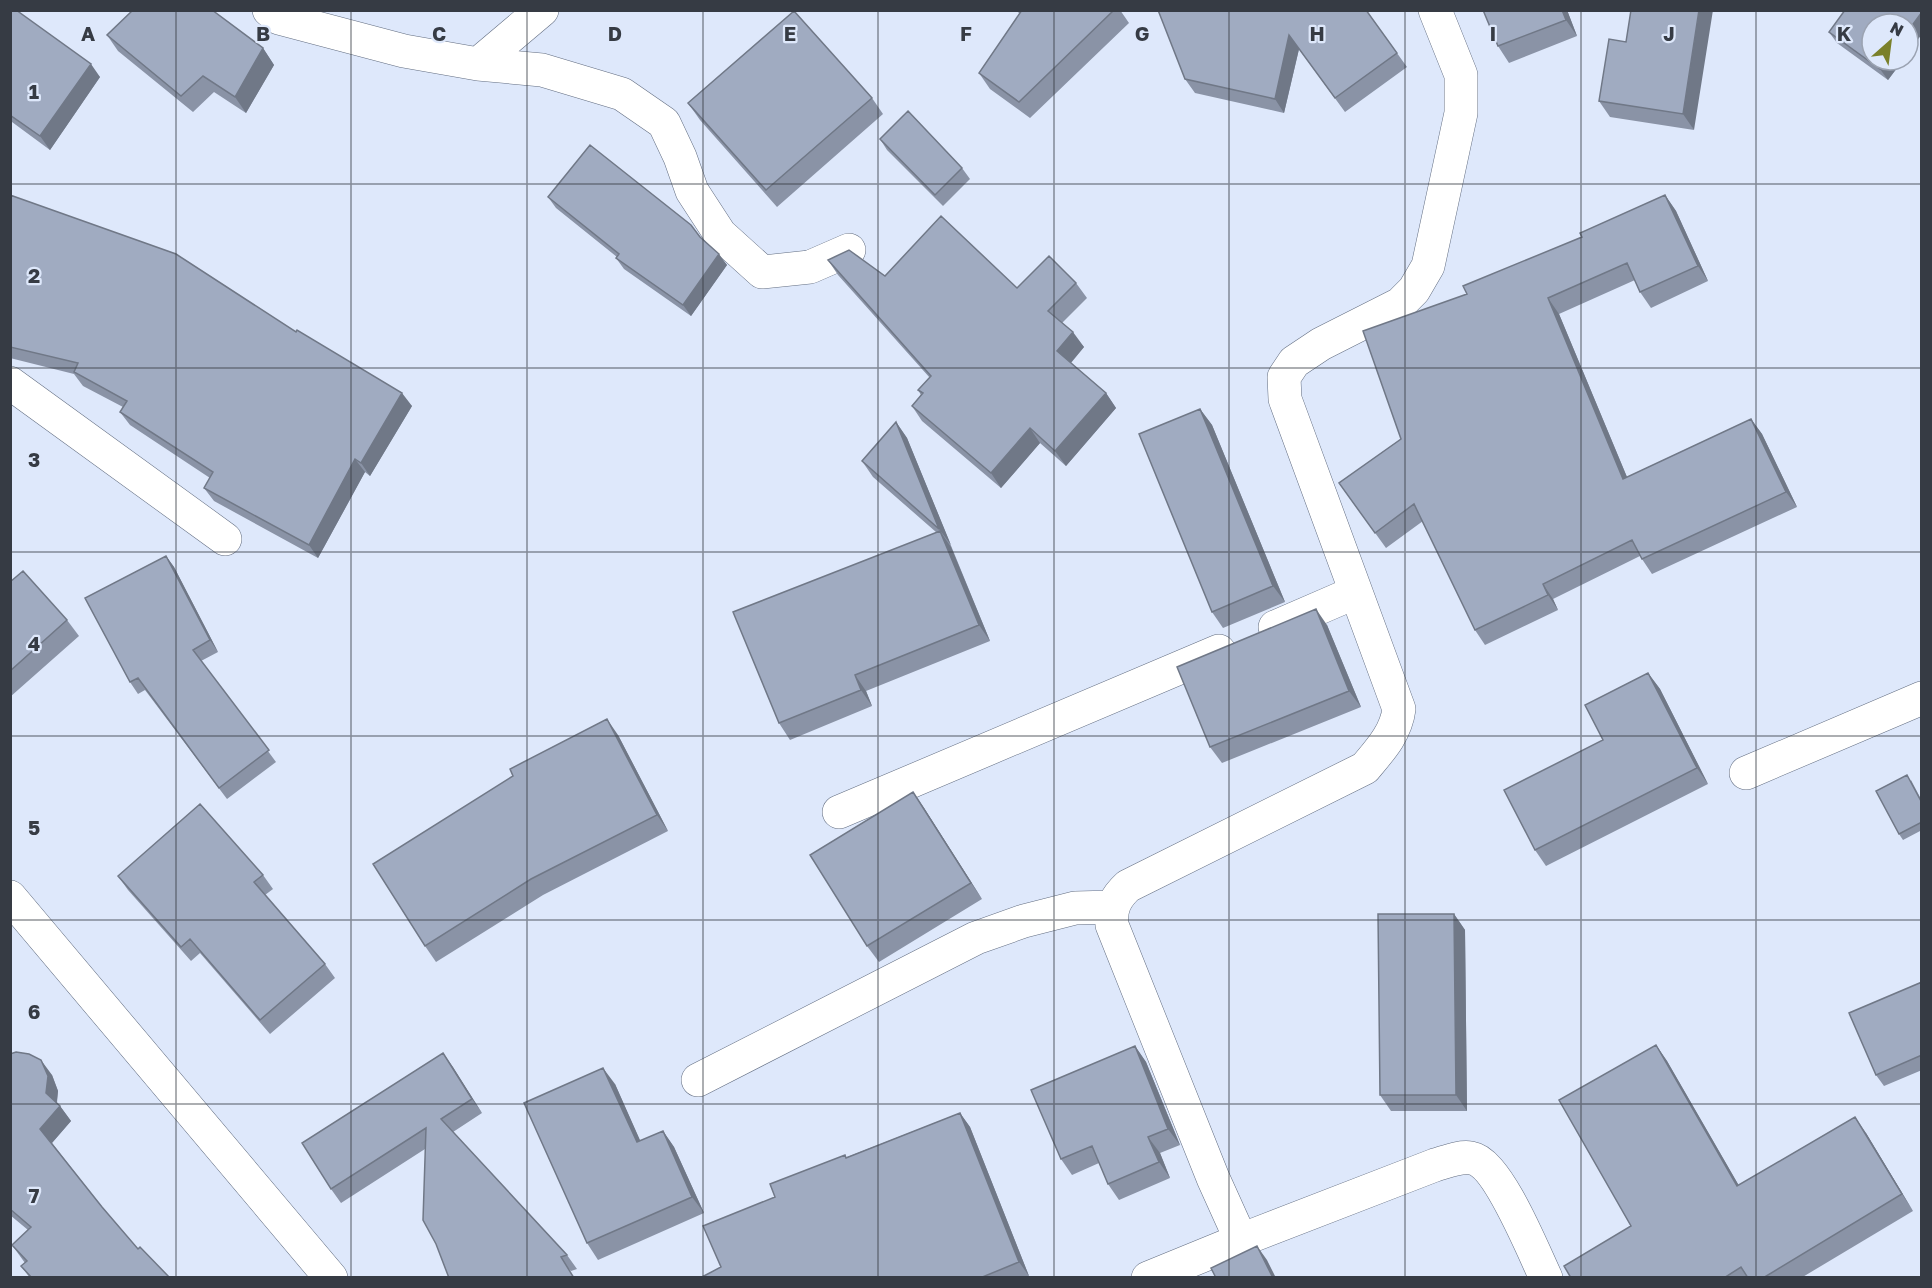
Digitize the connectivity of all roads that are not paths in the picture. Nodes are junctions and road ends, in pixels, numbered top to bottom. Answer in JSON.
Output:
{"nodes":[{"id":1,"x":269,"y":10,"type":"edge"},
{"id":2,"x":542,"y":10,"type":"edge"},
{"id":3,"x":1435,"y":10,"type":"edge"},
{"id":4,"x":478,"y":63,"type":"junction"},
{"id":5,"x":849,"y":250,"type":"edge"},
{"id":6,"x":10,"y":383,"type":"edge"},
{"id":7,"x":225,"y":539,"type":"dead end"},
{"id":8,"x":1356,"y":592,"type":"junction"},
{"id":9,"x":1922,"y":698,"type":"edge"},
{"id":10,"x":1746,"y":773,"type":"dead end"},
{"id":11,"x":839,"y":812,"type":"dead end"},
{"id":12,"x":10,"y":897,"type":"edge"},
{"id":13,"x":1113,"y":907,"type":"junction"},
{"id":14,"x":698,"y":1080,"type":"dead end"},
{"id":15,"x":1241,"y":1240,"type":"junction"},
{"id":16,"x":331,"y":1278,"type":"edge"},
{"id":17,"x":1149,"y":1278,"type":"edge"},
{"id":18,"x":1546,"y":1278,"type":"edge"}],
"edges":[{"from":1,"to":4,"type":"street"},
{"from":2,"to":4,"type":"street"},
{"from":3,"to":8,"type":"street"},
{"from":4,"to":5,"type":"street"},
{"from":6,"to":7,"type":"street"},
{"from":8,"to":11,"type":"street"},
{"from":8,"to":13,"type":"street"},
{"from":9,"to":10,"type":"street"},
{"from":12,"to":16,"type":"street"},
{"from":13,"to":14,"type":"street"},
{"from":13,"to":15,"type":"street"},
{"from":15,"to":17,"type":"street"},
{"from":15,"to":18,"type":"street"}]}
